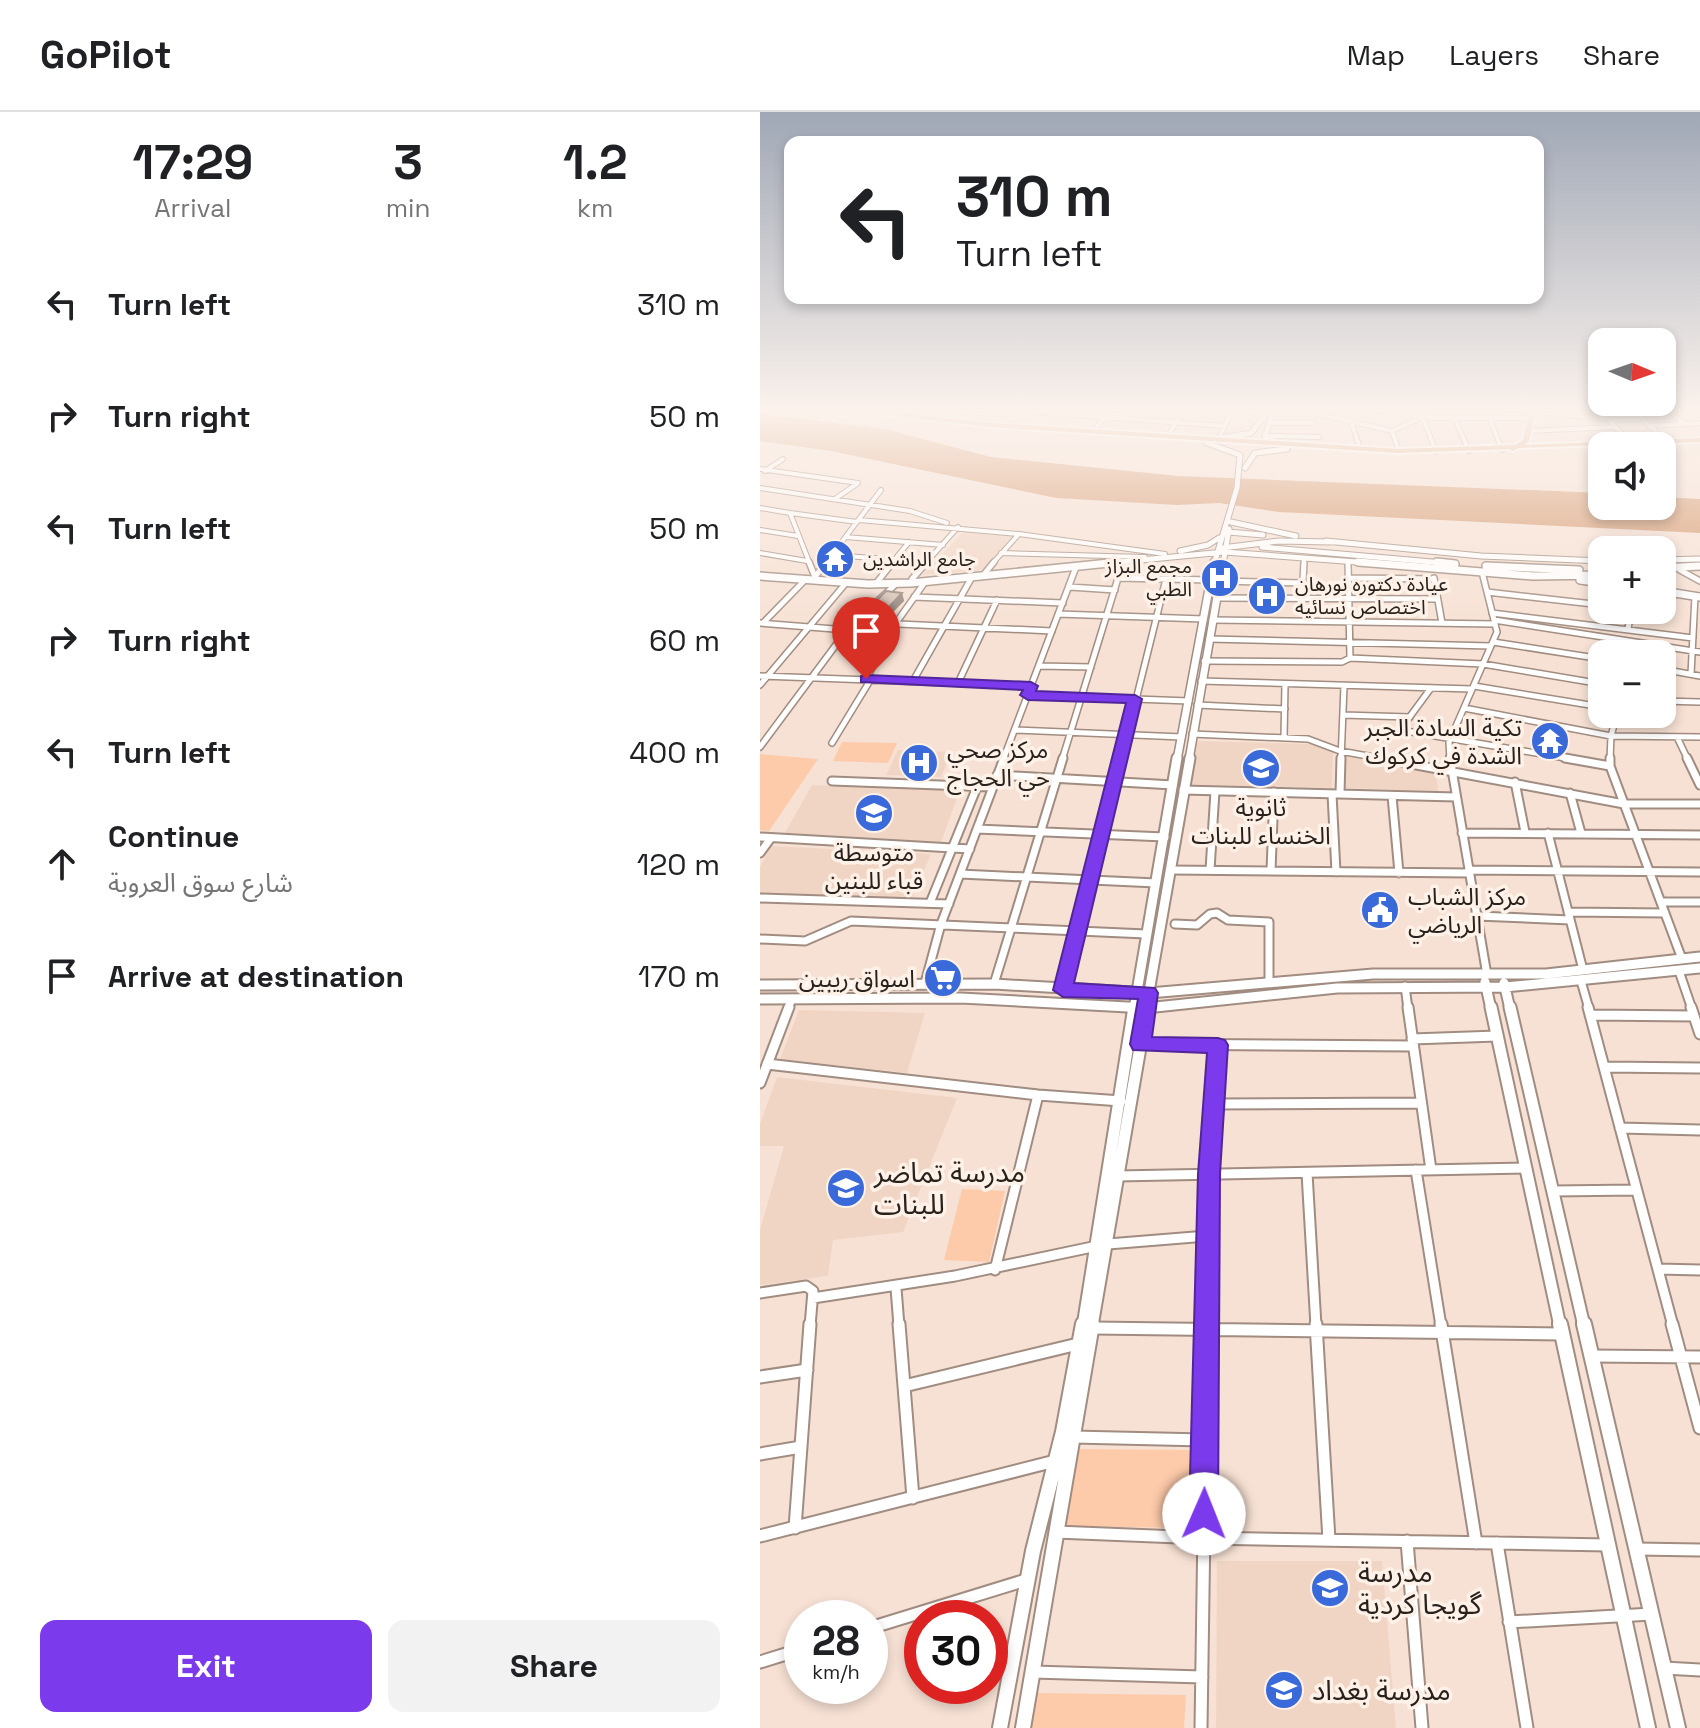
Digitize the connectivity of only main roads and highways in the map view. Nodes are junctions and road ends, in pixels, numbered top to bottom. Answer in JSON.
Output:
{"nodes":[{"id":1,"x":1239,"y":484,"type":"edge"},
{"id":2,"x":1330,"y":542,"type":"junction"},
{"id":3,"x":1249,"y":545,"type":"junction"},
{"id":4,"x":1222,"y":547,"type":"junction"},
{"id":5,"x":1165,"y":554,"type":"junction"},
{"id":6,"x":1359,"y":555,"type":"junction"},
{"id":7,"x":1270,"y":556,"type":"junction"},
{"id":8,"x":1700,"y":559,"type":"edge"},
{"id":9,"x":1588,"y":560,"type":"edge"},
{"id":10,"x":1676,"y":560,"type":"edge"},
{"id":11,"x":1371,"y":563,"type":"junction"},
{"id":12,"x":1700,"y":568,"type":"edge"},
{"id":13,"x":1676,"y":569,"type":"edge"},
{"id":14,"x":1676,"y":570,"type":"edge"},
{"id":15,"x":1588,"y":571,"type":"edge"},
{"id":16,"x":1588,"y":573,"type":"edge"},
{"id":17,"x":760,"y":575,"type":"edge"},
{"id":18,"x":1549,"y":576,"type":"junction"},
{"id":19,"x":1215,"y":581,"type":"junction"},
{"id":20,"x":1588,"y":581,"type":"edge"},
{"id":21,"x":1676,"y":592,"type":"edge"},
{"id":22,"x":1698,"y":596,"type":"edge"},
{"id":23,"x":1208,"y":620,"type":"junction"},
{"id":24,"x":1193,"y":703,"type":"junction"},
{"id":25,"x":1178,"y":787,"type":"junction"},
{"id":26,"x":1700,"y":957,"type":"edge"},
{"id":27,"x":1700,"y":968,"type":"edge"},
{"id":28,"x":1582,"y":975,"type":"junction"},
{"id":29,"x":1486,"y":979,"type":"junction"},
{"id":30,"x":1504,"y":981,"type":"junction"},
{"id":31,"x":760,"y":985,"type":"edge"},
{"id":32,"x":1136,"y":992,"type":"junction"},
{"id":33,"x":1149,"y":993,"type":"junction"},
{"id":34,"x":760,"y":999,"type":"edge"},
{"id":35,"x":1140,"y":1007,"type":"junction"},
{"id":36,"x":1102,"y":1245,"type":"junction"},
{"id":37,"x":999,"y":1727,"type":"edge"},
{"id":38,"x":1023,"y":1728,"type":"edge"},
{"id":39,"x":1648,"y":1728,"type":"edge"},
{"id":40,"x":1678,"y":1728,"type":"edge"}],
"edges":[{"from":1,"to":4,"type":"main road"},
{"from":2,"to":3,"type":"main road"},
{"from":2,"to":4,"type":"main road"},
{"from":2,"to":9,"type":"main road"},
{"from":3,"to":4,"type":"main road"},
{"from":3,"to":4,"type":"main road"},
{"from":3,"to":6,"type":"main road"},
{"from":3,"to":7,"type":"main road"},
{"from":4,"to":5,"type":"main road"},
{"from":4,"to":5,"type":"main road"},
{"from":4,"to":7,"type":"main road"},
{"from":4,"to":7,"type":"main road"},
{"from":4,"to":17,"type":"main road"},
{"from":4,"to":19,"type":"main road"},
{"from":5,"to":17,"type":"main road"},
{"from":6,"to":11,"type":"main road"},
{"from":6,"to":15,"type":"main road"},
{"from":7,"to":11,"type":"main road"},
{"from":8,"to":10,"type":"main road"},
{"from":11,"to":18,"type":"main road"},
{"from":12,"to":13,"type":"main road"},
{"from":12,"to":14,"type":"main road"},
{"from":16,"to":18,"type":"main road"},
{"from":18,"to":20,"type":"main road"},
{"from":19,"to":23,"type":"main road"},
{"from":19,"to":23,"type":"main road"},
{"from":21,"to":22,"type":"main road"},
{"from":23,"to":24,"type":"main road"},
{"from":23,"to":24,"type":"main road"},
{"from":24,"to":25,"type":"main road"},
{"from":25,"to":32,"type":"main road"},
{"from":25,"to":33,"type":"main road"},
{"from":26,"to":28,"type":"main road"},
{"from":27,"to":28,"type":"main road"},
{"from":28,"to":30,"type":"main road"},
{"from":29,"to":30,"type":"main road"},
{"from":29,"to":33,"type":"main road"},
{"from":29,"to":35,"type":"main road"},
{"from":29,"to":39,"type":"main road"},
{"from":30,"to":40,"type":"main road"},
{"from":31,"to":32,"type":"main road"},
{"from":32,"to":33,"type":"main road"},
{"from":32,"to":35,"type":"main road"},
{"from":33,"to":35,"type":"main road"},
{"from":34,"to":35,"type":"main road"},
{"from":35,"to":36,"type":"main road"},
{"from":35,"to":36,"type":"main road"},
{"from":36,"to":37,"type":"main road"},
{"from":36,"to":38,"type":"main road"}]}
